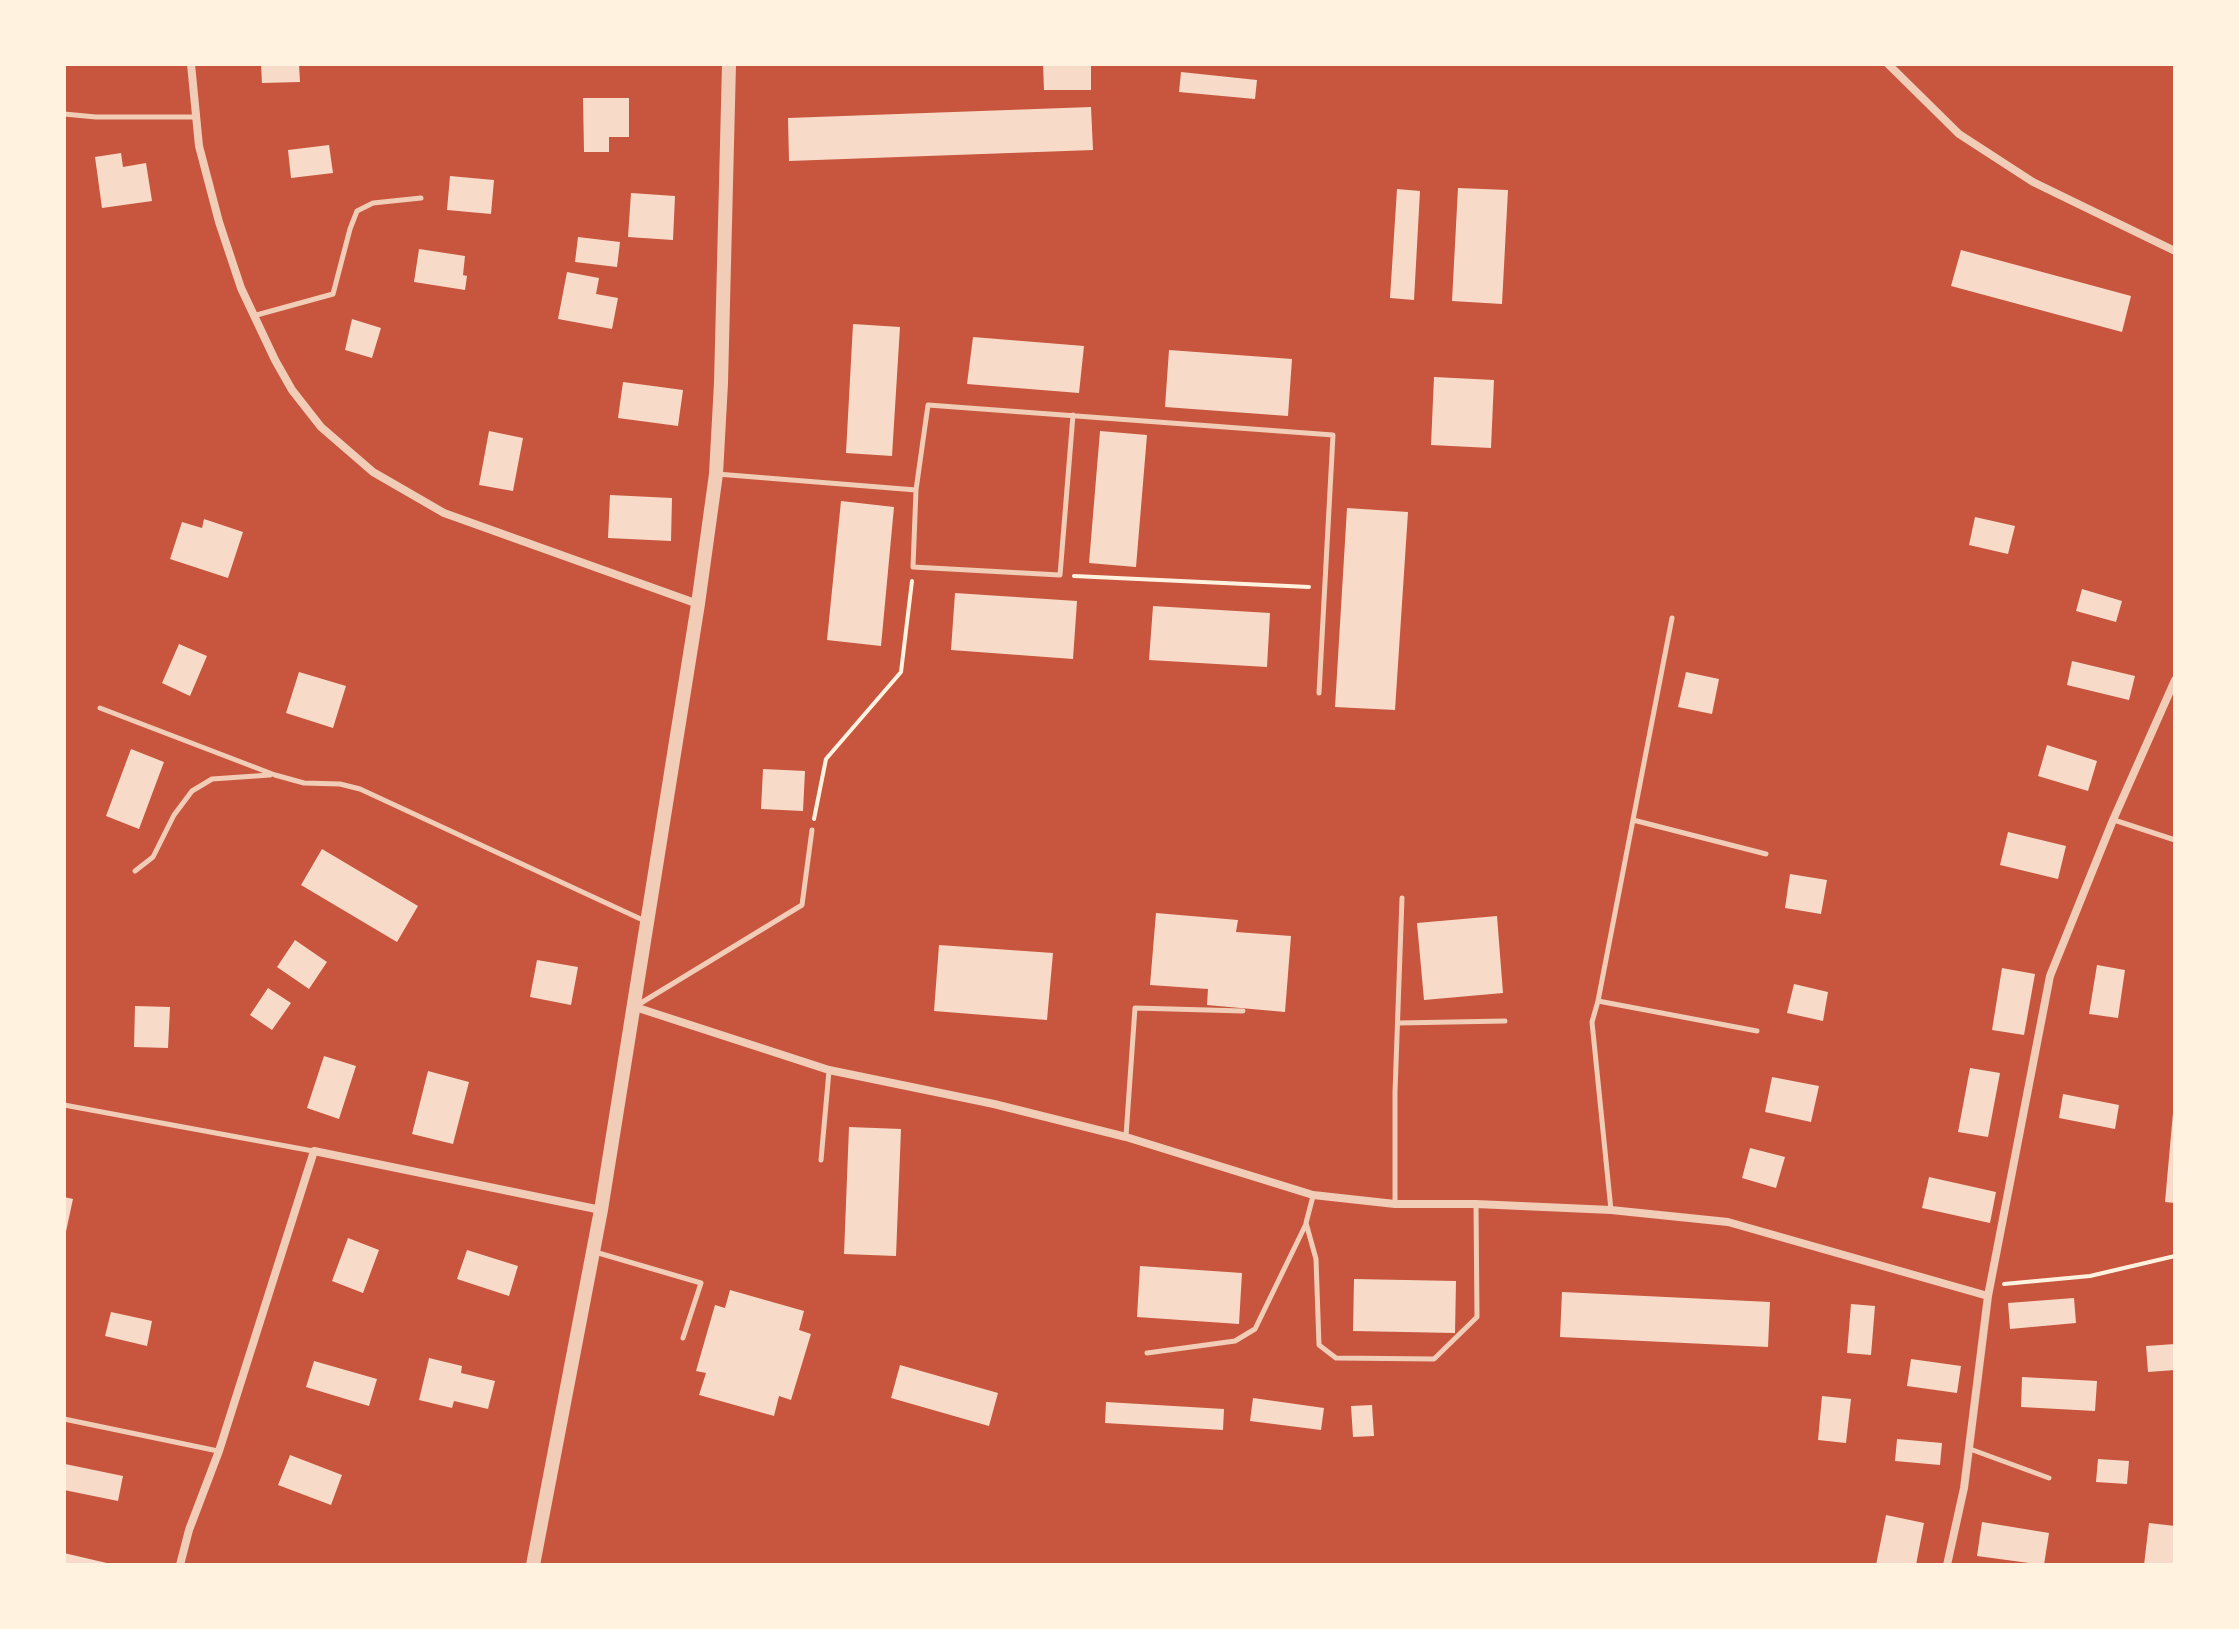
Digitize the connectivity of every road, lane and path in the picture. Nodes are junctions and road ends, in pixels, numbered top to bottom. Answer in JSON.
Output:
{"nodes":[{"id":1,"x":191,"y":64,"type":"edge"},
{"id":2,"x":729,"y":64,"type":"edge"},
{"id":3,"x":1888,"y":64,"type":"edge"},
{"id":4,"x":64,"y":114,"type":"edge"},
{"id":5,"x":195,"y":117,"type":"junction"},
{"id":6,"x":421,"y":198,"type":"dead end"},
{"id":7,"x":2175,"y":251,"type":"edge"},
{"id":8,"x":252,"y":316,"type":"junction"},
{"id":9,"x":1073,"y":415,"type":"junction"},
{"id":10,"x":716,"y":474,"type":"junction"},
{"id":11,"x":916,"y":490,"type":"junction"},
{"id":12,"x":913,"y":567,"type":"junction"},
{"id":13,"x":1060,"y":575,"type":"junction"},
{"id":14,"x":1325,"y":588,"type":"junction"},
{"id":15,"x":698,"y":604,"type":"junction"},
{"id":16,"x":1672,"y":618,"type":"dead end"},
{"id":17,"x":2175,"y":680,"type":"edge"},
{"id":18,"x":1319,"y":693,"type":"dead end"},
{"id":19,"x":100,"y":708,"type":"dead end"},
{"id":20,"x":275,"y":775,"type":"junction"},
{"id":21,"x":1633,"y":820,"type":"junction"},
{"id":22,"x":2113,"y":820,"type":"junction"},
{"id":23,"x":812,"y":830,"type":"joint"},
{"id":24,"x":2175,"y":840,"type":"edge"},
{"id":25,"x":1766,"y":854,"type":"dead end"},
{"id":26,"x":135,"y":871,"type":"dead end"},
{"id":27,"x":1402,"y":898,"type":"dead end"},
{"id":28,"x":646,"y":921,"type":"junction"},
{"id":29,"x":1598,"y":1001,"type":"junction"},
{"id":30,"x":635,"y":1007,"type":"junction"},
{"id":31,"x":1243,"y":1011,"type":"dead end"},
{"id":32,"x":1505,"y":1021,"type":"dead end"},
{"id":33,"x":1398,"y":1023,"type":"junction"},
{"id":34,"x":1757,"y":1031,"type":"dead end"},
{"id":35,"x":829,"y":1070,"type":"junction"},
{"id":36,"x":64,"y":1105,"type":"edge"},
{"id":37,"x":1126,"y":1137,"type":"junction"},
{"id":38,"x":314,"y":1151,"type":"junction"},
{"id":39,"x":821,"y":1160,"type":"dead end"},
{"id":40,"x":1313,"y":1195,"type":"junction"},
{"id":41,"x":1395,"y":1204,"type":"junction"},
{"id":42,"x":1476,"y":1204,"type":"junction"},
{"id":43,"x":601,"y":1210,"type":"junction"},
{"id":44,"x":1611,"y":1210,"type":"junction"},
{"id":45,"x":1306,"y":1223,"type":"junction"},
{"id":46,"x":594,"y":1252,"type":"junction"},
{"id":47,"x":2175,"y":1256,"type":"edge"},
{"id":48,"x":1990,"y":1285,"type":"junction"},
{"id":49,"x":1988,"y":1296,"type":"junction"},
{"id":50,"x":683,"y":1338,"type":"dead end"},
{"id":51,"x":1147,"y":1353,"type":"dead end"},
{"id":52,"x":64,"y":1419,"type":"edge"},
{"id":53,"x":1970,"y":1449,"type":"junction"},
{"id":54,"x":219,"y":1451,"type":"junction"},
{"id":55,"x":2049,"y":1478,"type":"dead end"},
{"id":56,"x":180,"y":1565,"type":"edge"},
{"id":57,"x":533,"y":1565,"type":"edge"},
{"id":58,"x":1947,"y":1565,"type":"edge"}],
"edges":[{"from":1,"to":5,"type":"street"},
{"from":2,"to":10,"type":"street"},
{"from":3,"to":7,"type":"street"},
{"from":4,"to":5,"type":"lane"},
{"from":5,"to":8,"type":"street"},
{"from":6,"to":8,"type":"lane"},
{"from":8,"to":15,"type":"street"},
{"from":9,"to":11,"type":"lane"},
{"from":9,"to":13,"type":"lane"},
{"from":9,"to":14,"type":"lane"},
{"from":10,"to":11,"type":"lane"},
{"from":10,"to":15,"type":"street"},
{"from":11,"to":12,"type":"lane"},
{"from":12,"to":13,"type":"lane"},
{"from":12,"to":23,"type":"path"},
{"from":13,"to":14,"type":"path"},
{"from":14,"to":18,"type":"lane"},
{"from":15,"to":28,"type":"street"},
{"from":16,"to":21,"type":"lane"},
{"from":17,"to":22,"type":"street"},
{"from":19,"to":20,"type":"lane"},
{"from":20,"to":26,"type":"lane"},
{"from":20,"to":28,"type":"lane"},
{"from":21,"to":25,"type":"lane"},
{"from":21,"to":29,"type":"lane"},
{"from":22,"to":24,"type":"lane"},
{"from":22,"to":48,"type":"street"},
{"from":23,"to":30,"type":"lane"},
{"from":27,"to":33,"type":"lane"},
{"from":28,"to":30,"type":"street"},
{"from":29,"to":34,"type":"lane"},
{"from":29,"to":44,"type":"lane"},
{"from":30,"to":35,"type":"street"},
{"from":30,"to":43,"type":"street"},
{"from":31,"to":37,"type":"lane"},
{"from":32,"to":33,"type":"lane"},
{"from":33,"to":41,"type":"lane"},
{"from":35,"to":37,"type":"street"},
{"from":35,"to":39,"type":"lane"},
{"from":36,"to":38,"type":"lane"},
{"from":37,"to":40,"type":"street"},
{"from":38,"to":43,"type":"street"},
{"from":38,"to":54,"type":"street"},
{"from":40,"to":41,"type":"street"},
{"from":40,"to":45,"type":"lane"},
{"from":41,"to":42,"type":"street"},
{"from":42,"to":44,"type":"street"},
{"from":42,"to":45,"type":"lane"},
{"from":43,"to":46,"type":"street"},
{"from":44,"to":49,"type":"street"},
{"from":45,"to":51,"type":"lane"},
{"from":46,"to":50,"type":"lane"},
{"from":46,"to":57,"type":"street"},
{"from":47,"to":48,"type":"path"},
{"from":48,"to":49,"type":"street"},
{"from":49,"to":53,"type":"street"},
{"from":52,"to":54,"type":"lane"},
{"from":53,"to":55,"type":"lane"},
{"from":53,"to":58,"type":"street"},
{"from":54,"to":56,"type":"street"}]}
